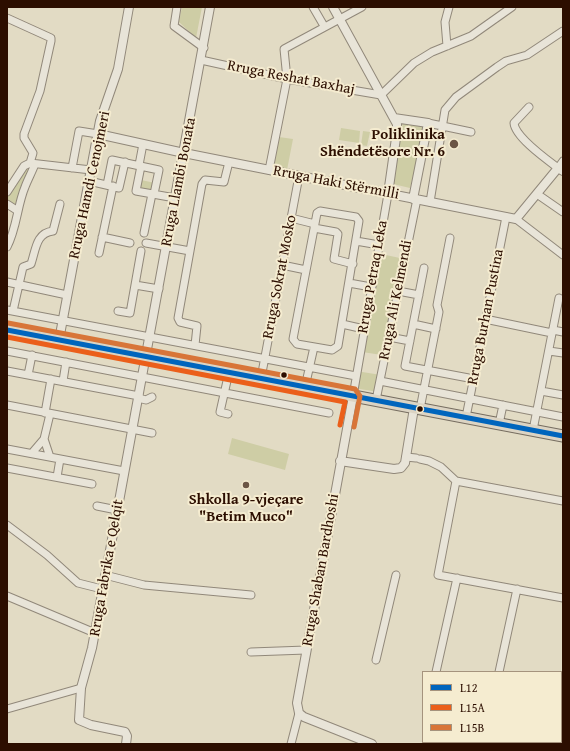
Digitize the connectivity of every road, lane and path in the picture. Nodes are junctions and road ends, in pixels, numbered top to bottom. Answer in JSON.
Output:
{"nodes":[{"id":1,"x":129,"y":7,"type":"edge"},
{"id":2,"x":177,"y":7,"type":"edge"},
{"id":3,"x":210,"y":7,"type":"edge"},
{"id":4,"x":313,"y":7,"type":"edge"},
{"id":5,"x":333,"y":7,"type":"edge"},
{"id":6,"x":362,"y":7,"type":"edge"},
{"id":7,"x":449,"y":7,"type":"edge"},
{"id":8,"x":512,"y":7,"type":"edge"},
{"id":9,"x":7,"y":18,"type":"edge"},
{"id":10,"x":339,"y":18,"type":"junction"},
{"id":11,"x":324,"y":26,"type":"junction"},
{"id":12,"x":563,"y":31,"type":"edge"},
{"id":13,"x":447,"y":46,"type":"junction"},
{"id":14,"x":204,"y":48,"type":"junction"},
{"id":15,"x":201,"y":60,"type":"junction"},
{"id":16,"x":287,"y":79,"type":"junction"},
{"id":17,"x":381,"y":95,"type":"junction"},
{"id":18,"x":529,"y":107,"type":"dead end"},
{"id":19,"x":394,"y":118,"type":"junction"},
{"id":20,"x":428,"y":123,"type":"junction"},
{"id":21,"x":443,"y":126,"type":"junction"},
{"id":22,"x":471,"y":132,"type":"dead end"},
{"id":23,"x":98,"y":134,"type":"junction"},
{"id":24,"x":143,"y":144,"type":"junction"},
{"id":25,"x":184,"y":153,"type":"junction"},
{"id":26,"x":125,"y":162,"type":"junction"},
{"id":27,"x":229,"y":162,"type":"junction"},
{"id":28,"x":32,"y":163,"type":"junction"},
{"id":29,"x":140,"y":166,"type":"junction"},
{"id":30,"x":561,"y":167,"type":"edge"},
{"id":31,"x":72,"y":168,"type":"junction"},
{"id":32,"x":92,"y":170,"type":"junction"},
{"id":33,"x":270,"y":170,"type":"junction"},
{"id":34,"x":299,"y":176,"type":"junction"},
{"id":35,"x":89,"y":181,"type":"junction"},
{"id":36,"x":110,"y":186,"type":"junction"},
{"id":37,"x":7,"y":192,"type":"edge"},
{"id":38,"x":153,"y":194,"type":"junction"},
{"id":39,"x":388,"y":194,"type":"junction"},
{"id":40,"x":537,"y":194,"type":"junction"},
{"id":41,"x":175,"y":198,"type":"junction"},
{"id":42,"x":415,"y":199,"type":"junction"},
{"id":43,"x":430,"y":202,"type":"junction"},
{"id":44,"x":7,"y":204,"type":"edge"},
{"id":45,"x":60,"y":204,"type":"dead end"},
{"id":46,"x":18,"y":211,"type":"junction"},
{"id":47,"x":563,"y":212,"type":"edge"},
{"id":48,"x":506,"y":217,"type":"junction"},
{"id":49,"x":291,"y":218,"type":"junction"},
{"id":50,"x":516,"y":219,"type":"junction"},
{"id":51,"x":314,"y":226,"type":"junction"},
{"id":52,"x":144,"y":233,"type":"dead end"},
{"id":53,"x":102,"y":237,"type":"junction"},
{"id":54,"x":450,"y":238,"type":"dead end"},
{"id":55,"x":356,"y":241,"type":"junction"},
{"id":56,"x":130,"y":243,"type":"dead end"},
{"id":57,"x":146,"y":243,"type":"dead end"},
{"id":58,"x":379,"y":245,"type":"junction"},
{"id":59,"x":7,"y":247,"type":"edge"},
{"id":60,"x":166,"y":247,"type":"junction"},
{"id":61,"x":141,"y":251,"type":"dead end"},
{"id":62,"x":190,"y":251,"type":"junction"},
{"id":63,"x":99,"y":253,"type":"dead end"},
{"id":64,"x":563,"y":255,"type":"edge"},
{"id":65,"x":353,"y":264,"type":"junction"},
{"id":66,"x":282,"y":265,"type":"junction"},
{"id":67,"x":424,"y":268,"type":"dead end"},
{"id":68,"x":306,"y":270,"type":"junction"},
{"id":69,"x":7,"y":282,"type":"edge"},
{"id":70,"x":349,"y":283,"type":"junction"},
{"id":71,"x":19,"y":284,"type":"junction"},
{"id":72,"x":135,"y":285,"type":"junction"},
{"id":73,"x":371,"y":287,"type":"junction"},
{"id":74,"x":159,"y":289,"type":"junction"},
{"id":75,"x":398,"y":291,"type":"junction"},
{"id":76,"x":68,"y":295,"type":"junction"},
{"id":77,"x":418,"y":295,"type":"junction"},
{"id":78,"x":559,"y":298,"type":"dead end"},
{"id":79,"x":10,"y":311,"type":"edge"},
{"id":80,"x":118,"y":311,"type":"dead end"},
{"id":81,"x":485,"y":319,"type":"junction"},
{"id":82,"x":62,"y":320,"type":"junction"},
{"id":83,"x":342,"y":324,"type":"junction"},
{"id":84,"x":413,"y":324,"type":"junction"},
{"id":85,"x":364,"y":329,"type":"junction"},
{"id":86,"x":436,"y":329,"type":"junction"},
{"id":87,"x":7,"y":330,"type":"edge"},
{"id":88,"x":553,"y":331,"type":"junction"},
{"id":89,"x":563,"y":332,"type":"edge"},
{"id":90,"x":150,"y":337,"type":"junction"},
{"id":91,"x":389,"y":337,"type":"junction"},
{"id":92,"x":59,"y":340,"type":"junction"},
{"id":93,"x":410,"y":341,"type":"junction"},
{"id":94,"x":195,"y":345,"type":"junction"},
{"id":95,"x":314,"y":347,"type":"junction"},
{"id":96,"x":549,"y":350,"type":"junction"},
{"id":97,"x":7,"y":351,"type":"edge"},
{"id":98,"x":563,"y":353,"type":"edge"},
{"id":99,"x":32,"y":356,"type":"junction"},
{"id":100,"x":146,"y":356,"type":"junction"},
{"id":101,"x":264,"y":358,"type":"junction"},
{"id":102,"x":66,"y":362,"type":"junction"},
{"id":103,"x":309,"y":367,"type":"junction"},
{"id":104,"x":428,"y":370,"type":"junction"},
{"id":105,"x":7,"y":371,"type":"edge"},
{"id":106,"x":229,"y":372,"type":"junction"},
{"id":107,"x":28,"y":375,"type":"junction"},
{"id":108,"x":356,"y":376,"type":"junction"},
{"id":109,"x":142,"y":377,"type":"junction"},
{"id":110,"x":261,"y":378,"type":"junction"},
{"id":111,"x":51,"y":379,"type":"junction"},
{"id":112,"x":474,"y":379,"type":"junction"},
{"id":113,"x":63,"y":381,"type":"junction"},
{"id":114,"x":380,"y":381,"type":"junction"},
{"id":115,"x":305,"y":387,"type":"junction"},
{"id":116,"x":424,"y":390,"type":"junction"},
{"id":117,"x":541,"y":391,"type":"junction"},
{"id":118,"x":224,"y":393,"type":"junction"},
{"id":119,"x":563,"y":395,"type":"edge"},
{"id":120,"x":353,"y":396,"type":"junction"},
{"id":121,"x":138,"y":397,"type":"junction"},
{"id":122,"x":152,"y":397,"type":"dead end"},
{"id":123,"x":470,"y":399,"type":"junction"},
{"id":124,"x":376,"y":400,"type":"junction"},
{"id":125,"x":7,"y":405,"type":"edge"},
{"id":126,"x":503,"y":405,"type":"junction"},
{"id":127,"x":417,"y":408,"type":"junction"},
{"id":128,"x":537,"y":412,"type":"junction"},
{"id":129,"x":47,"y":413,"type":"junction"},
{"id":130,"x":329,"y":413,"type":"dead end"},
{"id":131,"x":228,"y":414,"type":"dead end"},
{"id":132,"x":563,"y":417,"type":"edge"},
{"id":133,"x":466,"y":418,"type":"junction"},
{"id":134,"x":499,"y":424,"type":"junction"},
{"id":135,"x":132,"y":430,"type":"junction"},
{"id":136,"x":534,"y":430,"type":"junction"},
{"id":137,"x":152,"y":433,"type":"dead end"},
{"id":138,"x":563,"y":436,"type":"edge"},
{"id":139,"x":44,"y":439,"type":"junction"},
{"id":140,"x":7,"y":449,"type":"edge"},
{"id":141,"x":32,"y":454,"type":"junction"},
{"id":142,"x":50,"y":457,"type":"junction"},
{"id":143,"x":406,"y":457,"type":"junction"},
{"id":144,"x":60,"y":459,"type":"junction"},
{"id":145,"x":340,"y":461,"type":"junction"},
{"id":146,"x":7,"y":468,"type":"edge"},
{"id":147,"x":124,"y":471,"type":"junction"},
{"id":148,"x":57,"y":477,"type":"junction"},
{"id":149,"x":456,"y":481,"type":"junction"},
{"id":150,"x":92,"y":484,"type":"dead end"},
{"id":151,"x":563,"y":501,"type":"edge"},
{"id":152,"x":97,"y":506,"type":"dead end"},
{"id":153,"x":117,"y":510,"type":"junction"},
{"id":154,"x":7,"y":525,"type":"edge"},
{"id":155,"x":105,"y":574,"type":"junction"},
{"id":156,"x":396,"y":575,"type":"dead end"},
{"id":157,"x":457,"y":578,"type":"junction"},
{"id":158,"x":102,"y":589,"type":"junction"},
{"id":159,"x":517,"y":589,"type":"junction"},
{"id":160,"x":251,"y":595,"type":"dead end"},
{"id":161,"x":7,"y":596,"type":"edge"},
{"id":162,"x":563,"y":598,"type":"edge"},
{"id":163,"x":95,"y":633,"type":"junction"},
{"id":164,"x":306,"y":650,"type":"junction"},
{"id":165,"x":251,"y":652,"type":"dead end"},
{"id":166,"x":376,"y":660,"type":"dead end"},
{"id":167,"x":436,"y":671,"type":"edge"},
{"id":168,"x":499,"y":671,"type":"edge"},
{"id":169,"x":81,"y":688,"type":"junction"},
{"id":170,"x":7,"y":709,"type":"edge"},
{"id":171,"x":299,"y":713,"type":"junction"},
{"id":172,"x":362,"y":742,"type":"edge"},
{"id":173,"x":126,"y":744,"type":"edge"},
{"id":174,"x":291,"y":744,"type":"edge"},
{"id":175,"x":372,"y":744,"type":"edge"}],
"edges":[{"from":1,"to":23,"type":"street","name":"Rruga Hamdi Cenojmeri"},
{"from":2,"to":14,"type":"street"},
{"from":3,"to":14,"type":"street","name":"Rruga Llambi Bonata"},
{"from":4,"to":11,"type":"street"},
{"from":5,"to":10,"type":"street","name":"Rruga Petraq Leka"},
{"from":6,"to":10,"type":"street"},
{"from":7,"to":13,"type":"street"},
{"from":8,"to":13,"type":"street"},
{"from":9,"to":28,"type":"street"},
{"from":10,"to":11,"type":"street"},
{"from":10,"to":17,"type":"street","name":"Rruga Petraq Leka"},
{"from":11,"to":16,"type":"street"},
{"from":12,"to":21,"type":"street"},
{"from":13,"to":17,"type":"street"},
{"from":14,"to":15,"type":"street","name":"Rruga Llambi Bonata"},
{"from":15,"to":16,"type":"street","name":"Rruga Reshat Baxhaj"},
{"from":15,"to":25,"type":"street","name":"Rruga Llambi Bonata"},
{"from":16,"to":17,"type":"street","name":"Rruga Reshat Baxhaj"},
{"from":16,"to":33,"type":"street"},
{"from":17,"to":19,"type":"street","name":"Rruga Petraq Leka"},
{"from":18,"to":30,"type":"street"},
{"from":19,"to":20,"type":"street"},
{"from":19,"to":39,"type":"street","name":"Rruga Petraq Leka"},
{"from":20,"to":21,"type":"street"},
{"from":20,"to":42,"type":"street"},
{"from":21,"to":22,"type":"street"},
{"from":21,"to":43,"type":"street"},
{"from":23,"to":24,"type":"street","name":"Rruga Haki Stërmilli"},
{"from":23,"to":31,"type":"street"},
{"from":23,"to":32,"type":"street","name":"Rruga Hamdi Cenojmeri"},
{"from":24,"to":25,"type":"street","name":"Rruga Haki Stërmilli"},
{"from":24,"to":29,"type":"street"},
{"from":25,"to":27,"type":"street","name":"Rruga Haki Stërmilli"},
{"from":25,"to":41,"type":"street","name":"Rruga Llambi Bonata"},
{"from":26,"to":29,"type":"street"},
{"from":26,"to":36,"type":"street"},
{"from":26,"to":36,"type":"street"},
{"from":27,"to":33,"type":"street","name":"Rruga Haki Stërmilli"},
{"from":27,"to":62,"type":"street"},
{"from":28,"to":31,"type":"street"},
{"from":28,"to":37,"type":"street"},
{"from":28,"to":46,"type":"street"},
{"from":29,"to":38,"type":"street"},
{"from":29,"to":38,"type":"street"},
{"from":30,"to":40,"type":"street"},
{"from":31,"to":32,"type":"street"},
{"from":32,"to":35,"type":"street","name":"Rruga Hamdi Cenojmeri"},
{"from":33,"to":34,"type":"street","name":"Rruga Haki Stërmilli"},
{"from":34,"to":39,"type":"street","name":"Rruga Haki Stërmilli"},
{"from":34,"to":49,"type":"street","name":"Rruga Sokrat Mosko"},
{"from":35,"to":36,"type":"street"},
{"from":35,"to":76,"type":"street","name":"Rruga Hamdi Cenojmeri"},
{"from":36,"to":53,"type":"street"},
{"from":38,"to":41,"type":"street"},
{"from":38,"to":52,"type":"street"},
{"from":39,"to":42,"type":"street","name":"Rruga Haki Stërmilli"},
{"from":39,"to":58,"type":"street","name":"Rruga Petraq Leka"},
{"from":40,"to":47,"type":"street"},
{"from":40,"to":50,"type":"street"},
{"from":41,"to":60,"type":"street","name":"Rruga Llambi Bonata"},
{"from":42,"to":43,"type":"street","name":"Rruga Haki Stërmilli"},
{"from":42,"to":75,"type":"street","name":"Rruga Ali Kelmendi"},
{"from":43,"to":48,"type":"street","name":"Rruga Haki Stërmilli"},
{"from":44,"to":46,"type":"street"},
{"from":45,"to":71,"type":"street"},
{"from":46,"to":59,"type":"street"},
{"from":48,"to":50,"type":"street","name":"Rruga Haki Stërmilli"},
{"from":48,"to":81,"type":"street","name":"Rruga Burhan Pustina"},
{"from":49,"to":51,"type":"street"},
{"from":49,"to":66,"type":"street","name":"Rruga Sokrat Mosko"},
{"from":50,"to":64,"type":"street","name":"Rruga Haki Stërmilli"},
{"from":51,"to":55,"type":"street"},
{"from":51,"to":65,"type":"street"},
{"from":51,"to":68,"type":"street"},
{"from":53,"to":56,"type":"street"},
{"from":53,"to":63,"type":"street"},
{"from":54,"to":86,"type":"street"},
{"from":55,"to":58,"type":"street"},
{"from":55,"to":65,"type":"street"},
{"from":57,"to":60,"type":"street"},
{"from":58,"to":73,"type":"street","name":"Rruga Petraq Leka"},
{"from":60,"to":62,"type":"street"},
{"from":60,"to":74,"type":"street","name":"Rruga Llambi Bonata"},
{"from":61,"to":72,"type":"street"},
{"from":62,"to":94,"type":"street"},
{"from":65,"to":70,"type":"street"},
{"from":66,"to":68,"type":"street"},
{"from":66,"to":101,"type":"street","name":"Rruga Sokrat Mosko"},
{"from":67,"to":77,"type":"street"},
{"from":68,"to":95,"type":"street"},
{"from":69,"to":71,"type":"street"},
{"from":70,"to":73,"type":"street"},
{"from":70,"to":83,"type":"street"},
{"from":71,"to":76,"type":"street"},
{"from":71,"to":79,"type":"street"},
{"from":72,"to":74,"type":"street"},
{"from":72,"to":80,"type":"street"},
{"from":73,"to":85,"type":"street","name":"Rruga Petraq Leka"},
{"from":74,"to":90,"type":"street","name":"Rruga Llambi Bonata"},
{"from":75,"to":77,"type":"street"},
{"from":75,"to":91,"type":"street","name":"Rruga Ali Kelmendi"},
{"from":76,"to":82,"type":"street","name":"Rruga Hamdi Cenojmeri"},
{"from":77,"to":84,"type":"street"},
{"from":78,"to":88,"type":"street"},
{"from":79,"to":82,"type":"street"},
{"from":81,"to":88,"type":"street"},
{"from":81,"to":112,"type":"street","name":"Rruga Burhan Pustina"},
{"from":82,"to":90,"type":"street"},
{"from":82,"to":92,"type":"street","name":"Rruga Hamdi Cenojmeri"},
{"from":83,"to":85,"type":"street"},
{"from":83,"to":95,"type":"street"},
{"from":84,"to":86,"type":"street"},
{"from":84,"to":93,"type":"street"},
{"from":85,"to":108,"type":"street","name":"Rruga Petraq Leka"},
{"from":86,"to":104,"type":"street"},
{"from":87,"to":92,"type":"main road"},
{"from":88,"to":89,"type":"street"},
{"from":88,"to":96,"type":"street"},
{"from":90,"to":94,"type":"street"},
{"from":90,"to":100,"type":"street","name":"Rruga Llambi Bonata"},
{"from":91,"to":93,"type":"street"},
{"from":91,"to":114,"type":"street","name":"Rruga Ali Kelmendi"},
{"from":92,"to":100,"type":"main road"},
{"from":93,"to":104,"type":"street"},
{"from":94,"to":101,"type":"street"},
{"from":95,"to":103,"type":"street"},
{"from":96,"to":98,"type":"street"},
{"from":96,"to":117,"type":"street"},
{"from":97,"to":99,"type":"street"},
{"from":99,"to":102,"type":"street"},
{"from":99,"to":107,"type":"street"},
{"from":100,"to":106,"type":"main road"},
{"from":100,"to":109,"type":"street","name":"Rruga Fabrika e Qelqit"},
{"from":101,"to":103,"type":"street"},
{"from":101,"to":110,"type":"street","name":"Rruga Sokrat Mosko"},
{"from":102,"to":109,"type":"street"},
{"from":102,"to":113,"type":"street"},
{"from":103,"to":108,"type":"street"},
{"from":103,"to":115,"type":"street"},
{"from":104,"to":112,"type":"street"},
{"from":104,"to":116,"type":"street"},
{"from":105,"to":107,"type":"street"},
{"from":106,"to":110,"type":"main road"},
{"from":106,"to":118,"type":"street"},
{"from":107,"to":111,"type":"street"},
{"from":108,"to":120,"type":"street","name":"Rruga Petraq Leka"},
{"from":109,"to":118,"type":"street"},
{"from":109,"to":121,"type":"street","name":"Rruga Fabrika e Qelqit"},
{"from":110,"to":115,"type":"main road"},
{"from":111,"to":113,"type":"street"},
{"from":111,"to":129,"type":"street"},
{"from":112,"to":123,"type":"street","name":"Rruga Burhan Pustina"},
{"from":113,"to":121,"type":"street"},
{"from":114,"to":116,"type":"street"},
{"from":114,"to":124,"type":"street","name":"Rruga Ali Kelmendi"},
{"from":115,"to":120,"type":"main road"},
{"from":116,"to":123,"type":"street"},
{"from":116,"to":127,"type":"street"},
{"from":117,"to":119,"type":"street"},
{"from":117,"to":128,"type":"street"},
{"from":118,"to":130,"type":"street"},
{"from":118,"to":131,"type":"street"},
{"from":120,"to":124,"type":"main road"},
{"from":120,"to":145,"type":"street","name":"Rruga Shaban Bardhoshi"},
{"from":121,"to":122,"type":"street"},
{"from":121,"to":135,"type":"street","name":"Rruga Fabrika e Qelqit"},
{"from":123,"to":126,"type":"street"},
{"from":123,"to":133,"type":"street","name":"Rruga Burhan Pustina"},
{"from":124,"to":127,"type":"main road"},
{"from":125,"to":129,"type":"street"},
{"from":126,"to":128,"type":"street"},
{"from":126,"to":134,"type":"street"},
{"from":127,"to":133,"type":"main road"},
{"from":127,"to":143,"type":"street"},
{"from":128,"to":132,"type":"street"},
{"from":128,"to":136,"type":"street"},
{"from":129,"to":135,"type":"street"},
{"from":129,"to":139,"type":"street"},
{"from":133,"to":134,"type":"main road"},
{"from":134,"to":136,"type":"main road"},
{"from":135,"to":137,"type":"street"},
{"from":135,"to":147,"type":"street","name":"Rruga Fabrika e Qelqit"},
{"from":136,"to":138,"type":"main road"},
{"from":139,"to":141,"type":"street"},
{"from":139,"to":142,"type":"street"},
{"from":140,"to":141,"type":"street"},
{"from":141,"to":142,"type":"street"},
{"from":142,"to":144,"type":"street"},
{"from":143,"to":145,"type":"street"},
{"from":143,"to":149,"type":"street"},
{"from":144,"to":147,"type":"street"},
{"from":144,"to":148,"type":"street"},
{"from":145,"to":164,"type":"street","name":"Rruga Shaban Bardhoshi"},
{"from":146,"to":148,"type":"street"},
{"from":147,"to":153,"type":"street","name":"Rruga Fabrika e Qelqit"},
{"from":148,"to":150,"type":"street"},
{"from":149,"to":151,"type":"street"},
{"from":149,"to":157,"type":"street"},
{"from":152,"to":153,"type":"street"},
{"from":153,"to":155,"type":"street","name":"Rruga Fabrika e Qelqit"},
{"from":154,"to":158,"type":"street"},
{"from":155,"to":158,"type":"street","name":"Rruga Fabrika e Qelqit"},
{"from":155,"to":160,"type":"street"},
{"from":156,"to":166,"type":"street"},
{"from":157,"to":159,"type":"street"},
{"from":157,"to":167,"type":"street"},
{"from":158,"to":163,"type":"street","name":"Rruga Fabrika e Qelqit"},
{"from":159,"to":162,"type":"street"},
{"from":159,"to":168,"type":"street"},
{"from":161,"to":163,"type":"street"},
{"from":163,"to":169,"type":"street","name":"Rruga Fabrika e Qelqit"},
{"from":164,"to":165,"type":"street"},
{"from":164,"to":171,"type":"street","name":"Rruga Shaban Bardhoshi"},
{"from":169,"to":170,"type":"street"},
{"from":169,"to":173,"type":"street","name":"Rruga Fabrika e Qelqit"},
{"from":171,"to":172,"type":"street"},
{"from":171,"to":174,"type":"street","name":"Rruga Shaban Bardhoshi"},
{"from":172,"to":175,"type":"street"}]}
